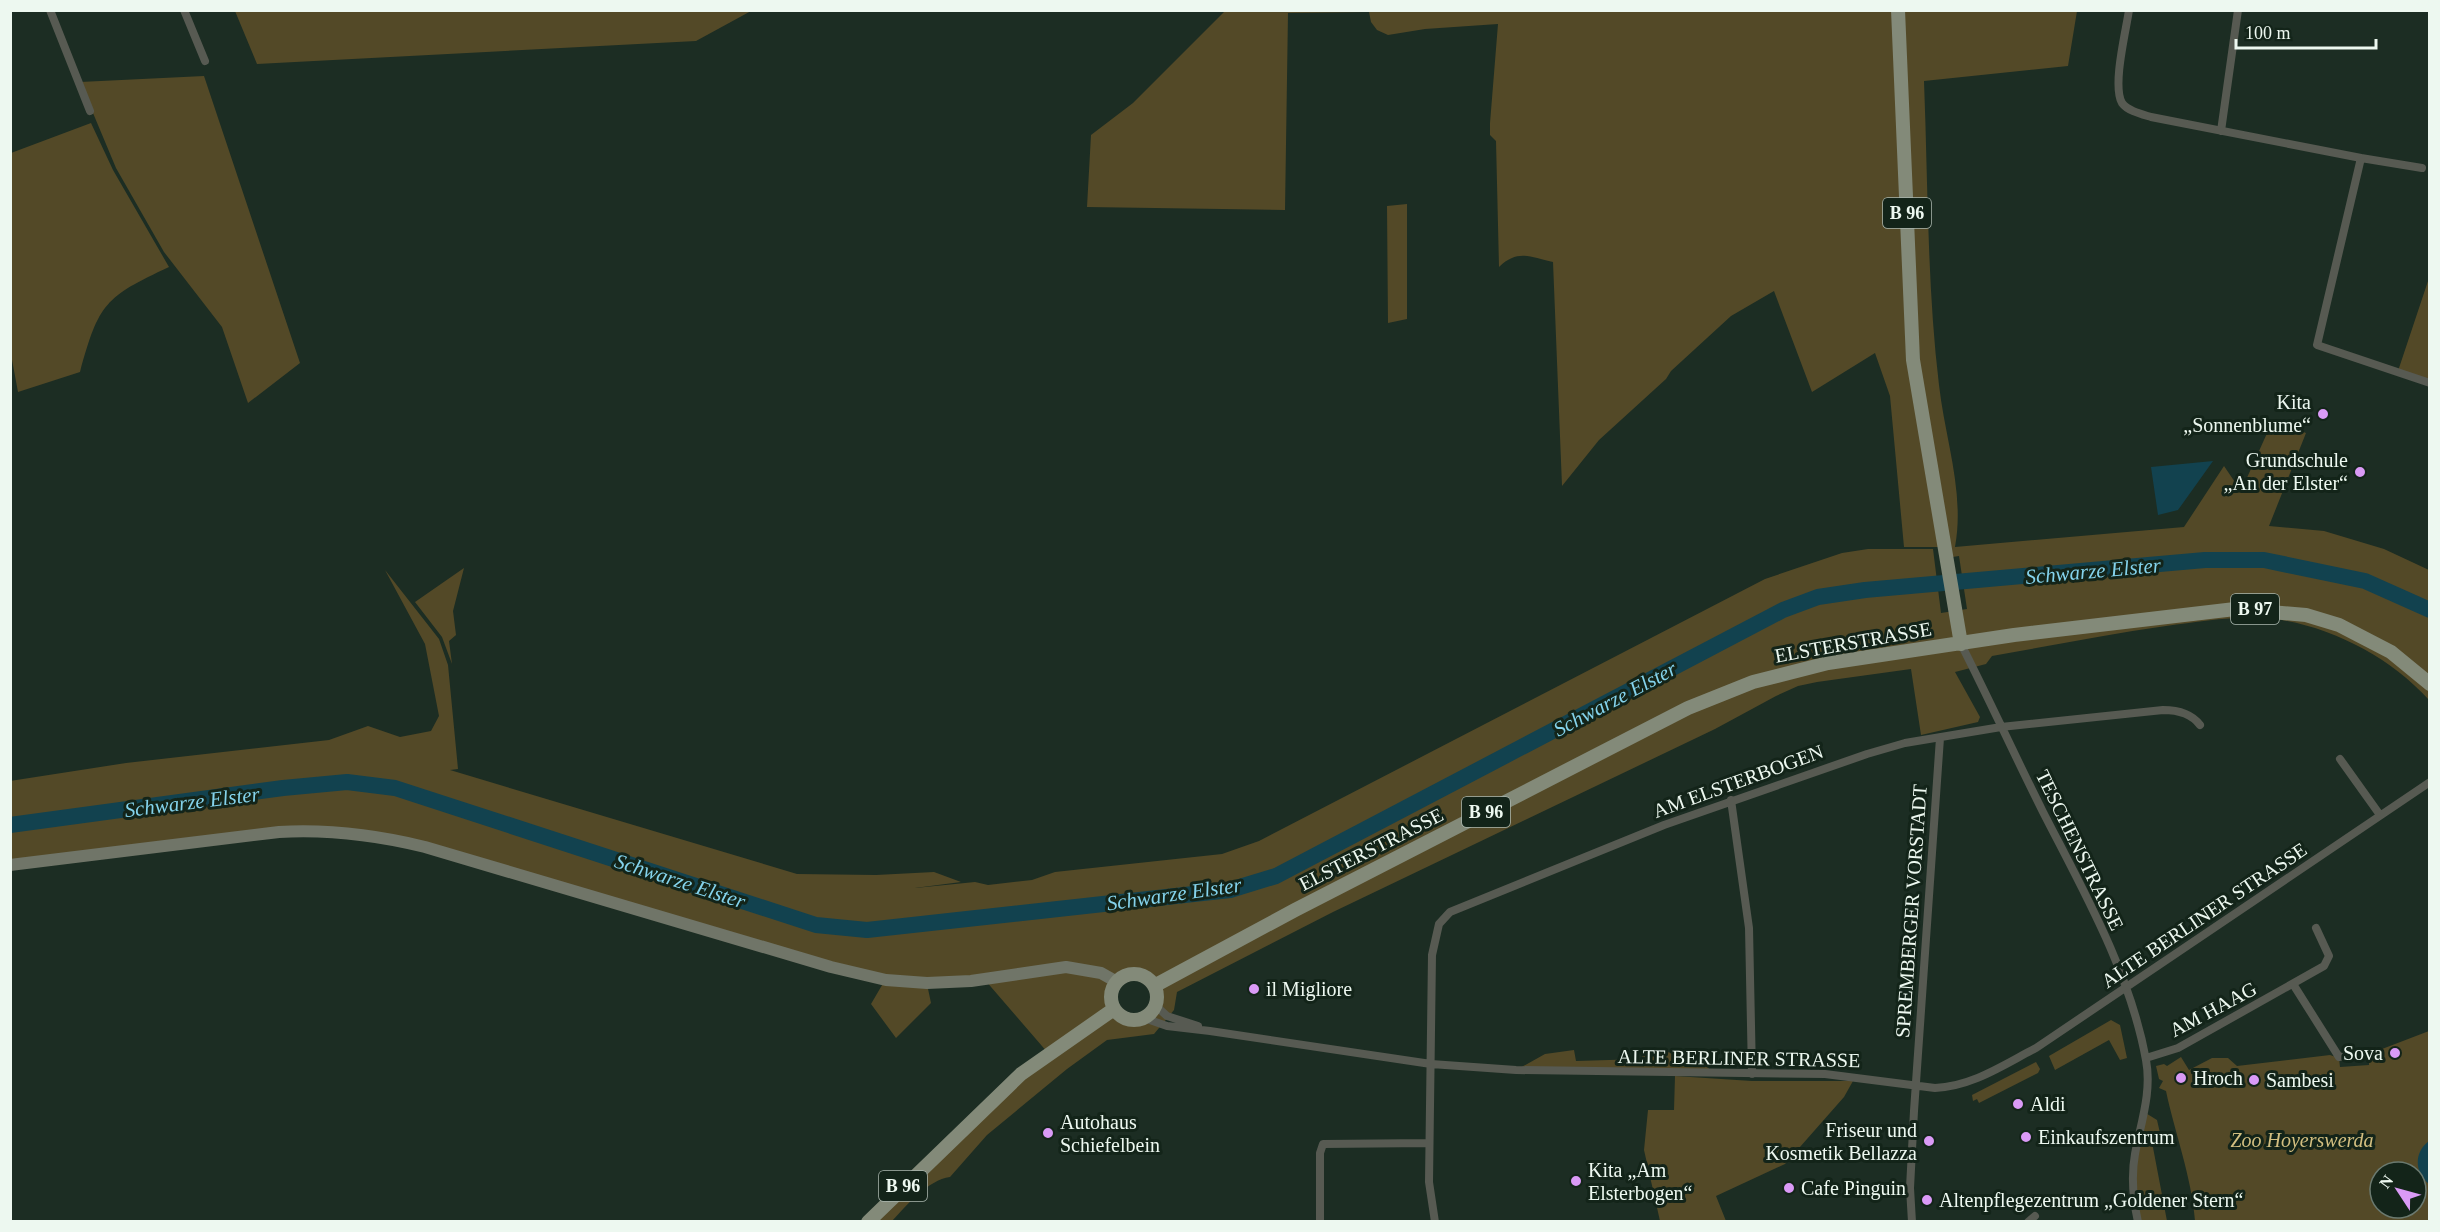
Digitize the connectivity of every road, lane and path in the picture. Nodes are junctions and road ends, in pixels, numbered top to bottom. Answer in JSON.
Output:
{"nodes":[{"id":1,"x":50,"y":10,"type":"edge"},
{"id":2,"x":184,"y":10,"type":"edge"},
{"id":3,"x":1898,"y":10,"type":"edge"},
{"id":4,"x":2129,"y":10,"type":"edge"},
{"id":5,"x":2238,"y":10,"type":"edge"},
{"id":6,"x":205,"y":61,"type":"dead end"},
{"id":7,"x":90,"y":111,"type":"dead end"},
{"id":8,"x":2221,"y":131,"type":"junction"},
{"id":9,"x":2361,"y":158,"type":"junction"},
{"id":10,"x":2422,"y":168,"type":"dead end"},
{"id":11,"x":2430,"y":383,"type":"edge"},
{"id":12,"x":1961,"y":644,"type":"junction"},
{"id":13,"x":2430,"y":684,"type":"edge"},
{"id":14,"x":2200,"y":725,"type":"dead end"},
{"id":15,"x":2001,"y":727,"type":"junction"},
{"id":16,"x":1940,"y":738,"type":"junction"},
{"id":17,"x":2340,"y":759,"type":"dead end"},
{"id":18,"x":2430,"y":782,"type":"edge"},
{"id":19,"x":1731,"y":800,"type":"junction"},
{"id":20,"x":2380,"y":815,"type":"junction"},
{"id":21,"x":10,"y":865,"type":"edge"},
{"id":22,"x":2316,"y":928,"type":"dead end"},
{"id":23,"x":1117,"y":981,"type":"junction"},
{"id":24,"x":2293,"y":984,"type":"junction"},
{"id":25,"x":1154,"y":986,"type":"junction"},
{"id":26,"x":2125,"y":989,"type":"junction"},
{"id":27,"x":1156,"y":1006,"type":"junction"},
{"id":28,"x":1114,"y":1009,"type":"junction"},
{"id":29,"x":1144,"y":1018,"type":"junction"},
{"id":30,"x":1210,"y":1030,"type":"junction"},
{"id":31,"x":2369,"y":1054,"type":"dead end"},
{"id":32,"x":2146,"y":1058,"type":"junction"},
{"id":33,"x":1431,"y":1064,"type":"junction"},
{"id":34,"x":1752,"y":1074,"type":"junction"},
{"id":35,"x":1916,"y":1086,"type":"junction"},
{"id":36,"x":1428,"y":1143,"type":"junction"},
{"id":37,"x":868,"y":1221,"type":"edge"},
{"id":38,"x":1320,"y":1221,"type":"edge"},
{"id":39,"x":1435,"y":1221,"type":"edge"},
{"id":40,"x":1912,"y":1221,"type":"edge"},
{"id":41,"x":2138,"y":1221,"type":"edge"}],
"edges":[{"from":1,"to":7,"type":"street"},
{"from":2,"to":6,"type":"street"},
{"from":3,"to":12,"type":"main road","number":"B 96"},
{"from":4,"to":8,"type":"street"},
{"from":5,"to":8,"type":"street"},
{"from":8,"to":9,"type":"street"},
{"from":9,"to":10,"type":"street"},
{"from":9,"to":11,"type":"street"},
{"from":12,"to":13,"type":"main road","name":"ELSTERSTRASSE","number":"B 97"},
{"from":12,"to":15,"type":"street","name":"TESCHENSTRASSE"},
{"from":12,"to":25,"type":"main road","name":"ELSTERSTRASSE","number":"B 96"},
{"from":14,"to":15,"type":"street","name":"AM ELSTERBOGEN"},
{"from":15,"to":16,"type":"street","name":"AM ELSTERBOGEN"},
{"from":15,"to":26,"type":"street","name":"TESCHENSTRASSE"},
{"from":16,"to":19,"type":"street","name":"AM ELSTERBOGEN"},
{"from":16,"to":35,"type":"street","name":"SPREMBERGER VORSTADT"},
{"from":17,"to":20,"type":"street"},
{"from":18,"to":20,"type":"street","name":"ALTE BERLINER STRASSE"},
{"from":19,"to":33,"type":"street","name":"AM ELSTERBOGEN"},
{"from":19,"to":34,"type":"street"},
{"from":20,"to":26,"type":"street","name":"ALTE BERLINER STRASSE"},
{"from":21,"to":23,"type":"main road"},
{"from":22,"to":24,"type":"street","name":"AM HAAG"},
{"from":23,"to":25,"type":"main road"},
{"from":23,"to":28,"type":"main road"},
{"from":24,"to":31,"type":"street"},
{"from":24,"to":32,"type":"street","name":"AM HAAG"},
{"from":25,"to":27,"type":"main road"},
{"from":26,"to":32,"type":"street","name":"TESCHENSTRASSE"},
{"from":26,"to":35,"type":"street","name":"ALTE BERLINER STRASSE"},
{"from":27,"to":29,"type":"main road"},
{"from":27,"to":30,"type":"street","name":"ALTE BERLINER STRASSE"},
{"from":28,"to":29,"type":"main road"},
{"from":28,"to":37,"type":"main road","number":"B 96"},
{"from":29,"to":30,"type":"street","name":"ALTE BERLINER STRASSE"},
{"from":30,"to":33,"type":"street","name":"ALTE BERLINER STRASSE"},
{"from":32,"to":41,"type":"street","name":"TESCHENSTRASSE"},
{"from":33,"to":34,"type":"street","name":"ALTE BERLINER STRASSE"},
{"from":33,"to":36,"type":"street","name":"AM ELSTERBOGEN"},
{"from":34,"to":35,"type":"street","name":"ALTE BERLINER STRASSE"},
{"from":35,"to":40,"type":"street","name":"SPREMBERGER VORSTADT"},
{"from":36,"to":38,"type":"street"},
{"from":36,"to":39,"type":"street","name":"AM ELSTERBOGEN"}]}
